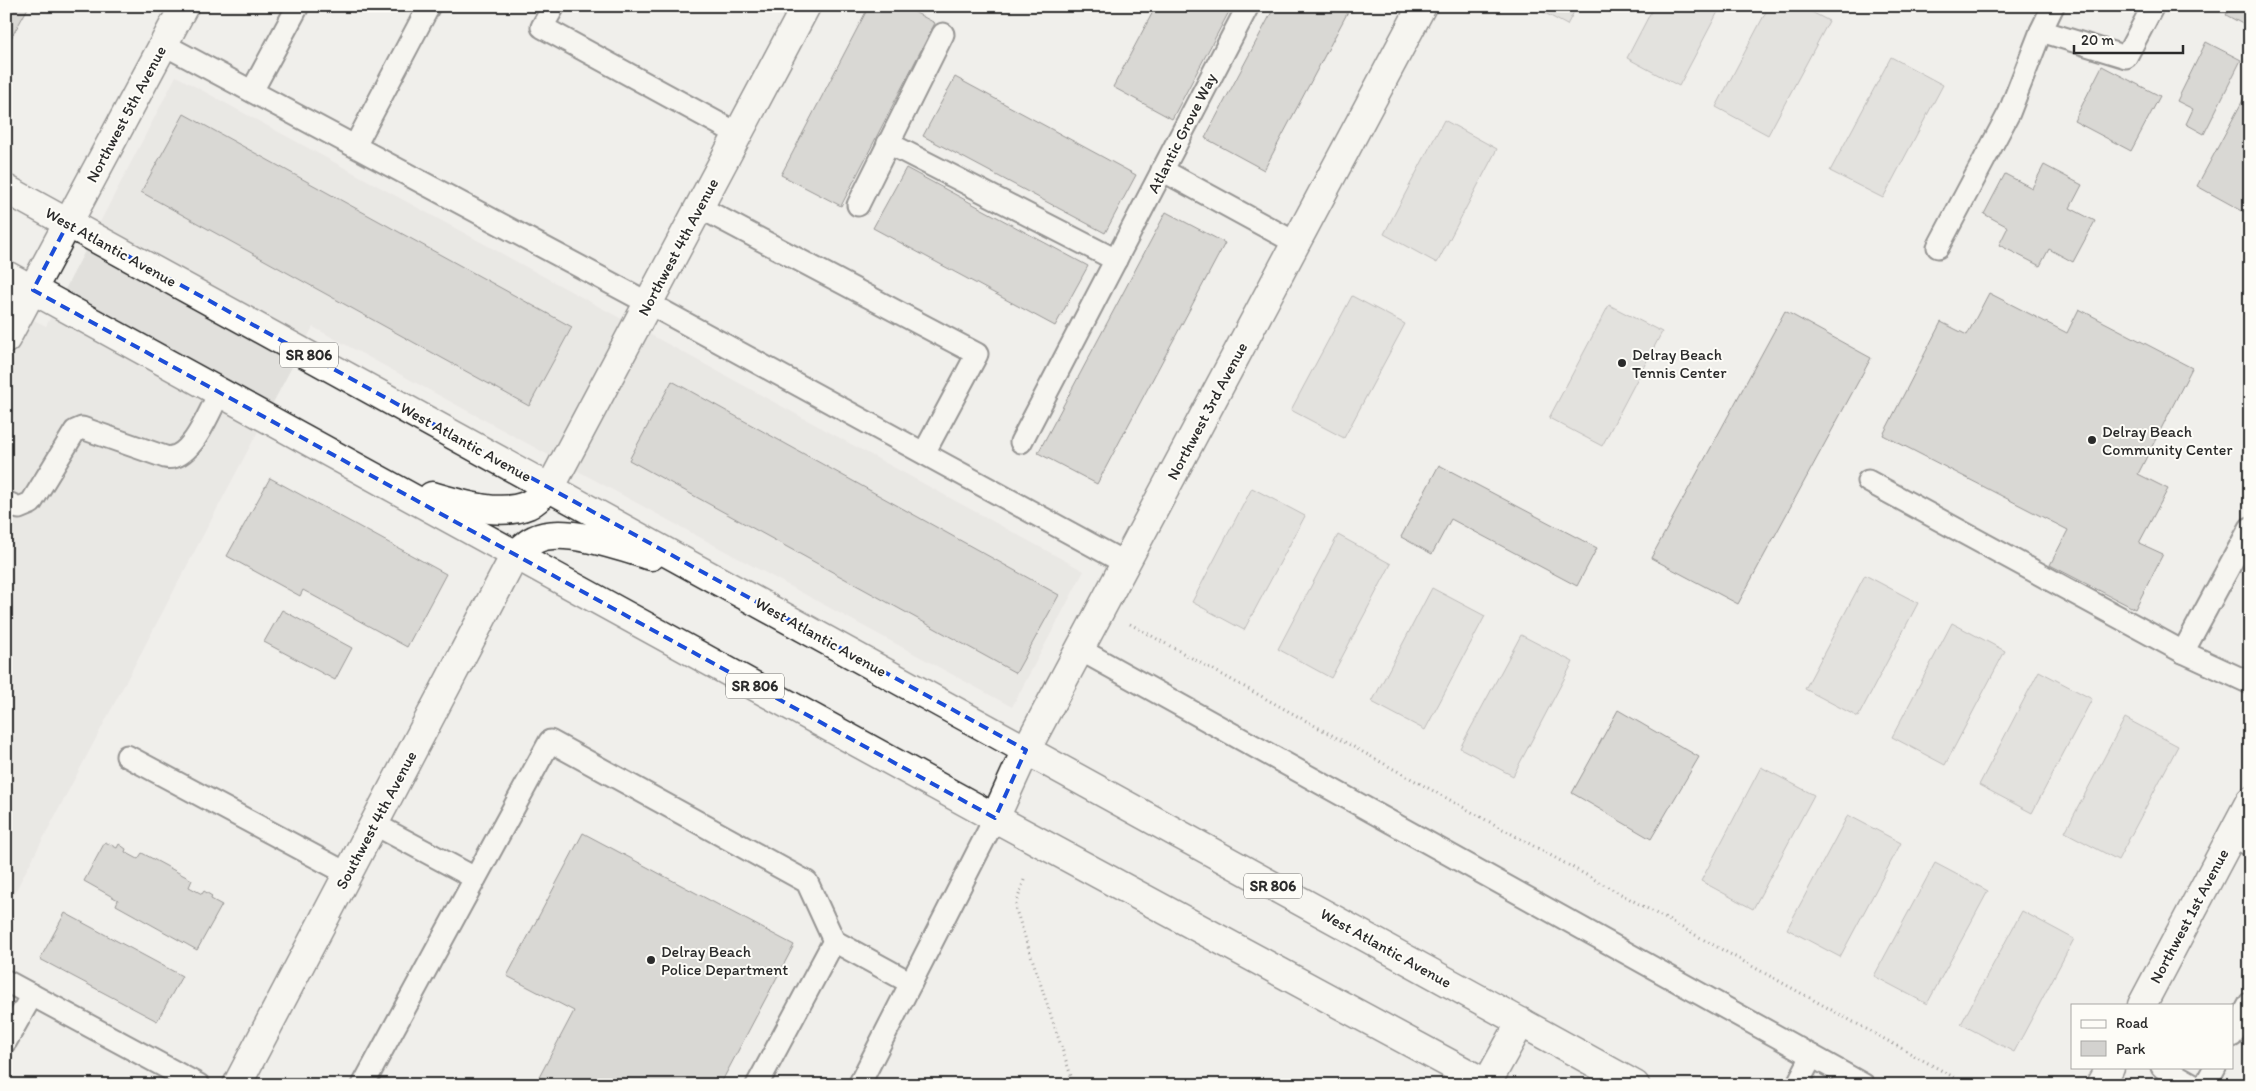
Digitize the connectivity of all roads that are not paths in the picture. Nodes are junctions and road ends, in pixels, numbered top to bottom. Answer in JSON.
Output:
{"nodes":[{"id":1,"x":184,"y":6,"type":"edge"},
{"id":2,"x":298,"y":6,"type":"edge"},
{"id":3,"x":429,"y":6,"type":"edge"},
{"id":4,"x":554,"y":6,"type":"edge"},
{"id":5,"x":806,"y":6,"type":"edge"},
{"id":6,"x":1248,"y":6,"type":"edge"},
{"id":7,"x":1422,"y":6,"type":"edge"},
{"id":8,"x":2053,"y":6,"type":"edge"},
{"id":9,"x":2153,"y":6,"type":"edge"},
{"id":10,"x":2041,"y":31,"type":"junction"},
{"id":11,"x":943,"y":34,"type":"dead end"},
{"id":12,"x":163,"y":44,"type":"junction"},
{"id":13,"x":252,"y":91,"type":"junction"},
{"id":14,"x":738,"y":134,"type":"junction"},
{"id":15,"x":888,"y":143,"type":"junction"},
{"id":16,"x":355,"y":146,"type":"junction"},
{"id":17,"x":1162,"y":170,"type":"junction"},
{"id":18,"x":6,"y":189,"type":"edge"},
{"id":19,"x":858,"y":205,"type":"dead end"},
{"id":20,"x":699,"y":207,"type":"junction"},
{"id":21,"x":68,"y":223,"type":"junction"},
{"id":22,"x":1296,"y":243,"type":"junction"},
{"id":23,"x":1938,"y":247,"type":"dead end"},
{"id":24,"x":1116,"y":260,"type":"junction"},
{"id":25,"x":6,"y":275,"type":"edge"},
{"id":26,"x":33,"y":290,"type":"junction"},
{"id":27,"x":648,"y":303,"type":"junction"},
{"id":28,"x":6,"y":339,"type":"edge"},
{"id":29,"x":220,"y":392,"type":"junction"},
{"id":30,"x":1022,"y":442,"type":"dead end"},
{"id":31,"x":924,"y":453,"type":"junction"},
{"id":32,"x":381,"y":480,"type":"junction"},
{"id":33,"x":1868,"y":481,"type":"dead end"},
{"id":34,"x":550,"y":488,"type":"junction"},
{"id":35,"x":6,"y":502,"type":"edge"},
{"id":36,"x":2250,"y":528,"type":"edge"},
{"id":37,"x":515,"y":554,"type":"junction"},
{"id":38,"x":1125,"y":563,"type":"junction"},
{"id":39,"x":698,"y":569,"type":"junction"},
{"id":40,"x":1080,"y":649,"type":"junction"},
{"id":41,"x":2183,"y":652,"type":"junction"},
{"id":42,"x":2250,"y":683,"type":"edge"},
{"id":43,"x":1026,"y":750,"type":"junction"},
{"id":44,"x":127,"y":756,"type":"dead end"},
{"id":45,"x":2250,"y":801,"type":"edge"},
{"id":46,"x":995,"y":818,"type":"junction"},
{"id":47,"x":374,"y":824,"type":"junction"},
{"id":48,"x":2240,"y":840,"type":"edge"},
{"id":49,"x":348,"y":874,"type":"junction"},
{"id":50,"x":475,"y":878,"type":"junction"},
{"id":51,"x":834,"y":941,"type":"junction"},
{"id":52,"x":6,"y":981,"type":"edge"},
{"id":53,"x":911,"y":983,"type":"junction"},
{"id":54,"x":32,"y":995,"type":"junction"},
{"id":55,"x":2250,"y":1003,"type":"edge"},
{"id":56,"x":2143,"y":1004,"type":"edge"},
{"id":57,"x":1521,"y":1022,"type":"junction"},
{"id":58,"x":2239,"y":1035,"type":"edge"},
{"id":59,"x":6,"y":1041,"type":"edge"},
{"id":60,"x":1812,"y":1056,"type":"junction"},
{"id":61,"x":2109,"y":1068,"type":"edge"},
{"id":62,"x":2164,"y":1068,"type":"edge"},
{"id":63,"x":2214,"y":1068,"type":"edge"},
{"id":64,"x":1487,"y":1084,"type":"edge"},
{"id":65,"x":199,"y":1085,"type":"edge"},
{"id":66,"x":237,"y":1085,"type":"edge"},
{"id":67,"x":363,"y":1085,"type":"edge"},
{"id":68,"x":758,"y":1085,"type":"edge"},
{"id":69,"x":858,"y":1085,"type":"edge"},
{"id":70,"x":1635,"y":1085,"type":"edge"},
{"id":71,"x":1797,"y":1085,"type":"edge"},
{"id":72,"x":1864,"y":1085,"type":"edge"},
{"id":73,"x":2100,"y":1085,"type":"edge"},
{"id":74,"x":2194,"y":1085,"type":"edge"},
{"id":75,"x":2206,"y":1085,"type":"edge"}],
"edges":[{"from":1,"to":12,"type":"main road","name":"Northwest 5th Avenue"},
{"from":2,"to":13,"type":"lane"},
{"from":3,"to":16,"type":"lane"},
{"from":4,"to":14,"type":"lane"},
{"from":5,"to":14,"type":"main road","name":"Northwest 4th Avenue"},
{"from":6,"to":17,"type":"lane","name":"Atlantic Grove Way"},
{"from":7,"to":22,"type":"main road","name":"Northwest 3rd Avenue"},
{"from":8,"to":10,"type":"lane"},
{"from":9,"to":10,"type":"lane"},
{"from":10,"to":23,"type":"lane"},
{"from":11,"to":15,"type":"lane"},
{"from":12,"to":13,"type":"lane"},
{"from":12,"to":21,"type":"main road","name":"Northwest 5th Avenue"},
{"from":13,"to":16,"type":"lane"},
{"from":14,"to":20,"type":"main road","name":"Northwest 4th Avenue"},
{"from":15,"to":19,"type":"lane"},
{"from":15,"to":24,"type":"lane"},
{"from":16,"to":27,"type":"lane"},
{"from":17,"to":22,"type":"lane"},
{"from":17,"to":24,"type":"lane","name":"Atlantic Grove Way"},
{"from":18,"to":21,"type":"main road","name":"West Atlantic Avenue","number":"SR 806"},
{"from":20,"to":27,"type":"main road","name":"Northwest 4th Avenue"},
{"from":20,"to":31,"type":"lane"},
{"from":21,"to":26,"type":"main road","name":"Northwest 5th Avenue"},
{"from":21,"to":34,"type":"main road","name":"West Atlantic Avenue","number":"SR 806"},
{"from":22,"to":38,"type":"main road","name":"Northwest 3rd Avenue"},
{"from":24,"to":30,"type":"lane","name":"Atlantic Grove Way"},
{"from":25,"to":26,"type":"main road","number":"SR 806"},
{"from":26,"to":28,"type":"main road","name":"Northwest 5th Avenue"},
{"from":26,"to":29,"type":"main road","number":"SR 806"},
{"from":27,"to":31,"type":"lane"},
{"from":27,"to":34,"type":"main road","name":"Northwest 4th Avenue"},
{"from":29,"to":32,"type":"main road","number":"SR 806"},
{"from":29,"to":35,"type":"lane"},
{"from":31,"to":38,"type":"lane"},
{"from":32,"to":34,"type":"main road"},
{"from":32,"to":37,"type":"main road","number":"SR 806"},
{"from":33,"to":41,"type":"lane"},
{"from":34,"to":39,"type":"main road","name":"West Atlantic Avenue","number":"SR 806"},
{"from":36,"to":41,"type":"lane"},
{"from":37,"to":39,"type":"main road"},
{"from":37,"to":46,"type":"main road","number":"SR 806"},
{"from":37,"to":47,"type":"main road","name":"Southwest 4th Avenue"},
{"from":38,"to":40,"type":"main road","name":"Northwest 3rd Avenue"},
{"from":39,"to":43,"type":"main road","name":"West Atlantic Avenue","number":"SR 806"},
{"from":40,"to":43,"type":"main road","name":"Northwest 3rd Avenue"},
{"from":40,"to":60,"type":"lane"},
{"from":41,"to":42,"type":"lane"},
{"from":43,"to":46,"type":"main road","name":"Northwest 3rd Avenue"},
{"from":43,"to":57,"type":"main road","name":"West Atlantic Avenue","number":"SR 806"},
{"from":44,"to":49,"type":"lane"},
{"from":45,"to":48,"type":"main road","name":"Northwest 1st Avenue"},
{"from":46,"to":53,"type":"lane"},
{"from":46,"to":64,"type":"main road","number":"SR 806"},
{"from":47,"to":49,"type":"main road","name":"Southwest 4th Avenue"},
{"from":47,"to":50,"type":"lane"},
{"from":48,"to":56,"type":"main road","name":"Northwest 1st Avenue"},
{"from":49,"to":66,"type":"main road","name":"Southwest 4th Avenue"},
{"from":50,"to":51,"type":"lane"},
{"from":50,"to":67,"type":"lane"},
{"from":51,"to":53,"type":"lane"},
{"from":51,"to":68,"type":"lane"},
{"from":52,"to":54,"type":"lane"},
{"from":53,"to":69,"type":"lane"},
{"from":54,"to":59,"type":"lane"},
{"from":54,"to":65,"type":"lane"},
{"from":55,"to":58,"type":"lane"},
{"from":57,"to":64,"type":"main road"},
{"from":57,"to":70,"type":"main road","name":"West Atlantic Avenue","number":"SR 806"},
{"from":60,"to":71,"type":"lane"},
{"from":60,"to":72,"type":"lane"},
{"from":61,"to":73,"type":"main road"},
{"from":62,"to":74,"type":"lane"},
{"from":63,"to":75,"type":"lane"}]}
